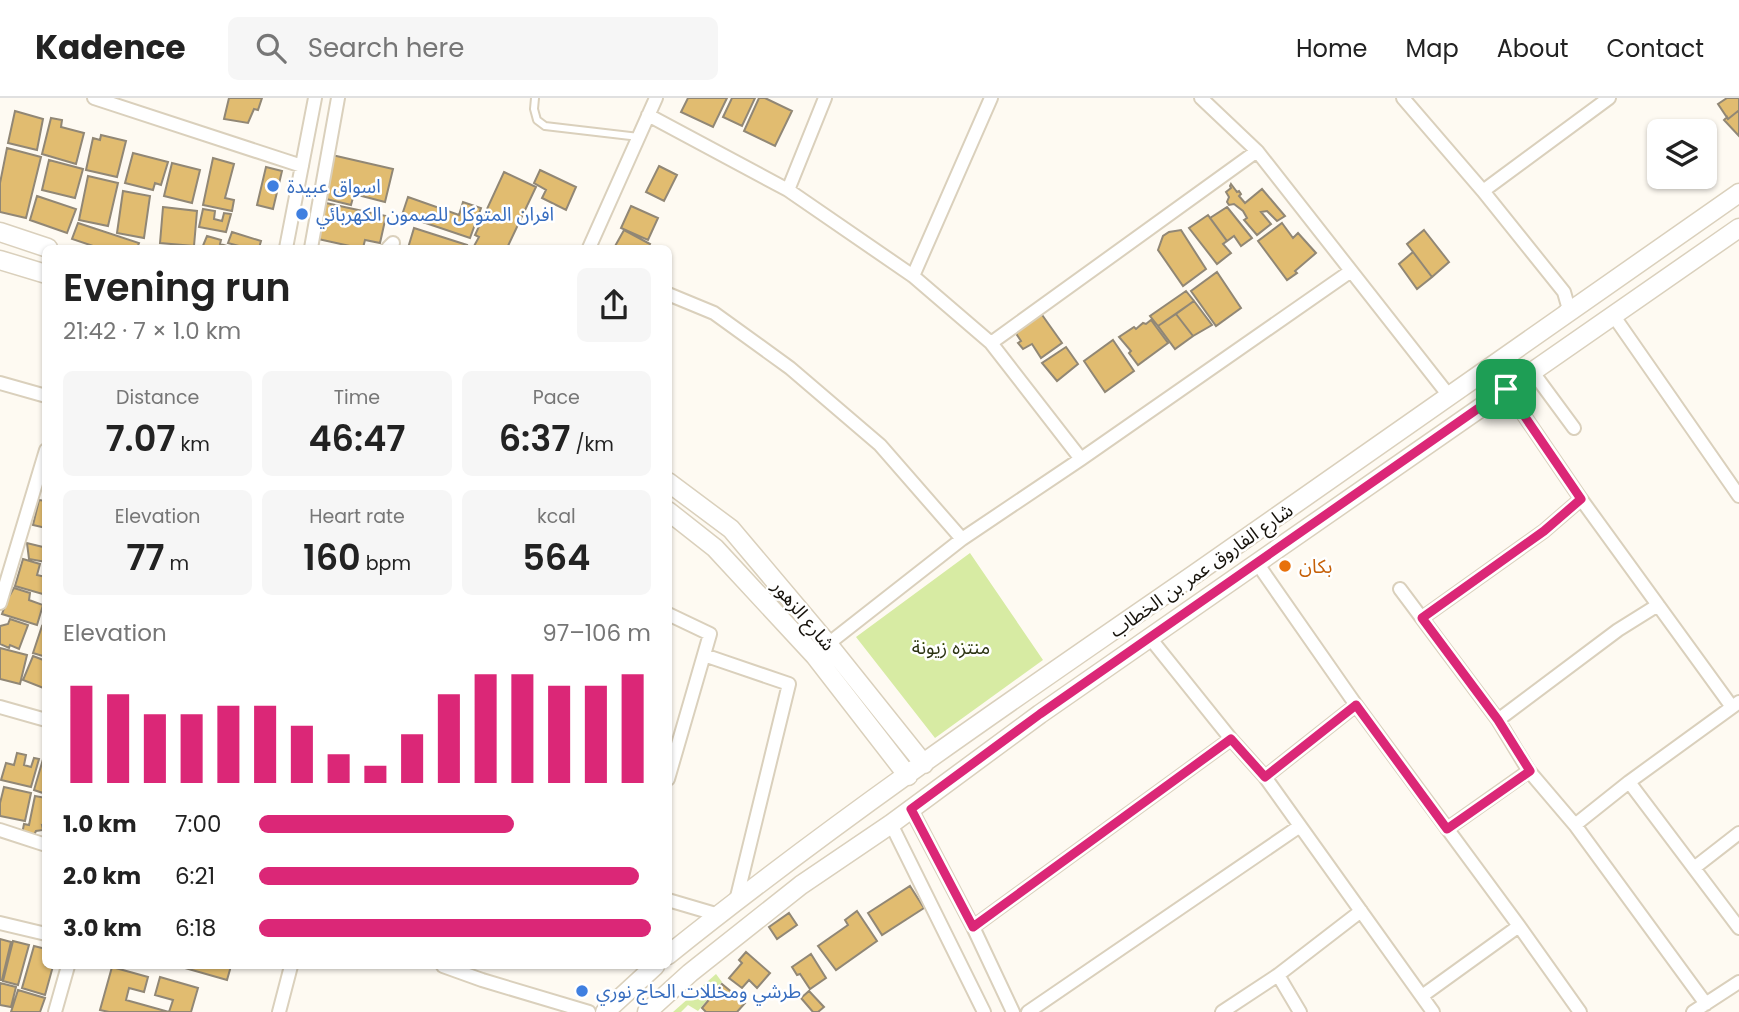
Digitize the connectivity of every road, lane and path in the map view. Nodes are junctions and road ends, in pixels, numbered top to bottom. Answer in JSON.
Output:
{"nodes":[{"id":1,"x":94,"y":98,"type":"edge"},
{"id":2,"x":315,"y":98,"type":"edge"},
{"id":3,"x":338,"y":98,"type":"edge"},
{"id":4,"x":535,"y":98,"type":"edge"},
{"id":5,"x":656,"y":98,"type":"edge"},
{"id":6,"x":825,"y":98,"type":"edge"},
{"id":7,"x":991,"y":98,"type":"edge"},
{"id":8,"x":1200,"y":98,"type":"edge"},
{"id":9,"x":1403,"y":98,"type":"edge"},
{"id":10,"x":1609,"y":98,"type":"edge"},
{"id":11,"x":648,"y":116,"type":"junction"},
{"id":12,"x":639,"y":137,"type":"junction"},
{"id":13,"x":1257,"y":150,"type":"junction"},
{"id":14,"x":302,"y":166,"type":"junction"},
{"id":15,"x":788,"y":190,"type":"junction"},
{"id":16,"x":1483,"y":191,"type":"junction"},
{"id":17,"x":1739,"y":193,"type":"edge"},
{"id":18,"x":1739,"y":228,"type":"edge"},
{"id":19,"x":0,"y":232,"type":"edge"},
{"id":20,"x":287,"y":245,"type":"edge"},
{"id":21,"x":312,"y":245,"type":"edge"},
{"id":22,"x":590,"y":245,"type":"edge"},
{"id":23,"x":42,"y":246,"type":"edge"},
{"id":24,"x":0,"y":260,"type":"edge"},
{"id":25,"x":1351,"y":271,"type":"junction"},
{"id":26,"x":42,"y":273,"type":"edge"},
{"id":27,"x":913,"y":276,"type":"junction"},
{"id":28,"x":672,"y":296,"type":"edge"},
{"id":29,"x":1613,"y":314,"type":"junction"},
{"id":30,"x":1561,"y":318,"type":"junction"},
{"id":31,"x":1575,"y":341,"type":"junction"},
{"id":32,"x":991,"y":343,"type":"junction"},
{"id":33,"x":1532,"y":371,"type":"junction"},
{"id":34,"x":0,"y":383,"type":"edge"},
{"id":35,"x":1506,"y":389,"type":"junction"},
{"id":36,"x":42,"y":395,"type":"edge"},
{"id":37,"x":1450,"y":397,"type":"junction"},
{"id":38,"x":1574,"y":428,"type":"dead end"},
{"id":39,"x":1082,"y":458,"type":"junction"},
{"id":40,"x":42,"y":463,"type":"edge"},
{"id":41,"x":672,"y":485,"type":"edge"},
{"id":42,"x":1739,"y":496,"type":"edge"},
{"id":43,"x":1581,"y":499,"type":"junction"},
{"id":44,"x":672,"y":514,"type":"edge"},
{"id":45,"x":731,"y":529,"type":"junction"},
{"id":46,"x":962,"y":539,"type":"junction"},
{"id":47,"x":715,"y":548,"type":"junction"},
{"id":48,"x":1257,"y":563,"type":"junction"},
{"id":49,"x":1400,"y":589,"type":"dead end"},
{"id":50,"x":0,"y":603,"type":"edge"},
{"id":51,"x":1658,"y":605,"type":"junction"},
{"id":52,"x":672,"y":616,"type":"edge"},
{"id":53,"x":1422,"y":618,"type":"junction"},
{"id":54,"x":1150,"y":638,"type":"junction"},
{"id":55,"x":828,"y":644,"type":"junction"},
{"id":56,"x":704,"y":655,"type":"junction"},
{"id":57,"x":1735,"y":704,"type":"edge"},
{"id":58,"x":1356,"y":705,"type":"junction"},
{"id":59,"x":0,"y":707,"type":"edge"},
{"id":60,"x":42,"y":719,"type":"edge"},
{"id":61,"x":1498,"y":720,"type":"junction"},
{"id":62,"x":1231,"y":739,"type":"junction"},
{"id":63,"x":924,"y":764,"type":"junction"},
{"id":64,"x":672,"y":765,"type":"edge"},
{"id":65,"x":1530,"y":771,"type":"junction"},
{"id":66,"x":908,"y":776,"type":"junction"},
{"id":67,"x":1265,"y":777,"type":"junction"},
{"id":68,"x":1629,"y":782,"type":"junction"},
{"id":69,"x":911,"y":809,"type":"junction"},
{"id":70,"x":891,"y":824,"type":"junction"},
{"id":71,"x":1576,"y":825,"type":"junction"},
{"id":72,"x":1300,"y":826,"type":"junction"},
{"id":73,"x":1447,"y":829,"type":"junction"},
{"id":74,"x":0,"y":830,"type":"edge"},
{"id":75,"x":1739,"y":833,"type":"edge"},
{"id":76,"x":42,"y":844,"type":"edge"},
{"id":77,"x":1694,"y":867,"type":"junction"},
{"id":78,"x":672,"y":901,"type":"edge"},
{"id":79,"x":736,"y":902,"type":"junction"},
{"id":80,"x":1362,"y":911,"type":"junction"},
{"id":81,"x":719,"y":915,"type":"junction"},
{"id":82,"x":0,"y":923,"type":"edge"},
{"id":83,"x":1519,"y":926,"type":"junction"},
{"id":84,"x":973,"y":927,"type":"junction"},
{"id":85,"x":1739,"y":928,"type":"edge"},
{"id":86,"x":42,"y":933,"type":"edge"},
{"id":87,"x":672,"y":952,"type":"edge"},
{"id":88,"x":67,"y":969,"type":"edge"},
{"id":89,"x":291,"y":969,"type":"edge"},
{"id":90,"x":451,"y":969,"type":"edge"},
{"id":91,"x":652,"y":969,"type":"edge"},
{"id":92,"x":1278,"y":975,"type":"junction"},
{"id":93,"x":1739,"y":982,"type":"edge"},
{"id":94,"x":1422,"y":996,"type":"junction"},
{"id":95,"x":1706,"y":1004,"type":"junction"},
{"id":96,"x":55,"y":1012,"type":"edge"},
{"id":97,"x":279,"y":1012,"type":"edge"},
{"id":98,"x":589,"y":1012,"type":"edge"},
{"id":99,"x":605,"y":1012,"type":"edge"},
{"id":100,"x":647,"y":1012,"type":"edge"},
{"id":101,"x":984,"y":1012,"type":"edge"},
{"id":102,"x":1013,"y":1012,"type":"edge"},
{"id":103,"x":1028,"y":1012,"type":"edge"},
{"id":104,"x":1222,"y":1012,"type":"edge"},
{"id":105,"x":1300,"y":1012,"type":"edge"},
{"id":106,"x":1433,"y":1012,"type":"edge"},
{"id":107,"x":1580,"y":1012,"type":"edge"},
{"id":108,"x":1693,"y":1012,"type":"edge"}],
"edges":[{"from":1,"to":14,"type":"street"},
{"from":2,"to":14,"type":"street"},
{"from":3,"to":21,"type":"street"},
{"from":4,"to":12,"type":"lane"},
{"from":5,"to":11,"type":"street"},
{"from":6,"to":15,"type":"street"},
{"from":7,"to":27,"type":"street"},
{"from":8,"to":13,"type":"street"},
{"from":9,"to":16,"type":"street"},
{"from":10,"to":16,"type":"street"},
{"from":11,"to":12,"type":"street"},
{"from":11,"to":15,"type":"street"},
{"from":12,"to":22,"type":"street"},
{"from":13,"to":25,"type":"street"},
{"from":13,"to":32,"type":"street"},
{"from":14,"to":20,"type":"street"},
{"from":15,"to":27,"type":"street"},
{"from":16,"to":30,"type":"street"},
{"from":17,"to":30,"type":"main road","name":"شارع الفاروق عمر بن الخطاب"},
{"from":18,"to":29,"type":"main road"},
{"from":19,"to":23,"type":"main road"},
{"from":24,"to":26,"type":"main road"},
{"from":25,"to":37,"type":"street"},
{"from":25,"to":39,"type":"street"},
{"from":27,"to":32,"type":"street"},
{"from":28,"to":46,"type":"street"},
{"from":29,"to":31,"type":"main road"},
{"from":29,"to":42,"type":"street"},
{"from":30,"to":31,"type":"main road"},
{"from":30,"to":37,"type":"main road","name":"شارع الفاروق عمر بن الخطاب"},
{"from":31,"to":33,"type":"main road"},
{"from":32,"to":39,"type":"street"},
{"from":33,"to":35,"type":"main road"},
{"from":33,"to":38,"type":"street"},
{"from":34,"to":36,"type":"street"},
{"from":35,"to":43,"type":"street"},
{"from":35,"to":48,"type":"main road"},
{"from":37,"to":63,"type":"main road","name":"شارع الفاروق عمر بن الخطاب"},
{"from":39,"to":46,"type":"street"},
{"from":40,"to":50,"type":"street"},
{"from":41,"to":45,"type":"main road","name":"شارع الزهور"},
{"from":43,"to":51,"type":"street"},
{"from":43,"to":53,"type":"street"},
{"from":44,"to":47,"type":"main road","name":"شارع الزهور"},
{"from":45,"to":47,"type":"main road"},
{"from":45,"to":55,"type":"main road","name":"شارع الزهور"},
{"from":46,"to":55,"type":"street"},
{"from":47,"to":66,"type":"main road","name":"شارع الزهور"},
{"from":48,"to":54,"type":"main road"},
{"from":48,"to":58,"type":"street"},
{"from":49,"to":53,"type":"street"},
{"from":51,"to":57,"type":"street"},
{"from":51,"to":61,"type":"street"},
{"from":52,"to":56,"type":"street"},
{"from":53,"to":61,"type":"street"},
{"from":54,"to":62,"type":"street"},
{"from":54,"to":69,"type":"main road"},
{"from":55,"to":63,"type":"main road","name":"شارع الزهور"},
{"from":56,"to":64,"type":"street"},
{"from":56,"to":79,"type":"street"},
{"from":57,"to":68,"type":"street"},
{"from":58,"to":67,"type":"street"},
{"from":58,"to":73,"type":"street"},
{"from":59,"to":60,"type":"street"},
{"from":61,"to":65,"type":"street"},
{"from":62,"to":67,"type":"street"},
{"from":62,"to":84,"type":"street"},
{"from":63,"to":66,"type":"main road","name":"شارع الفاروق عمر بن الخطاب"},
{"from":65,"to":71,"type":"street"},
{"from":65,"to":73,"type":"street"},
{"from":66,"to":79,"type":"main road","name":"شارع الفاروق عمر بن الخطاب"},
{"from":67,"to":72,"type":"street"},
{"from":68,"to":71,"type":"street"},
{"from":68,"to":77,"type":"street"},
{"from":69,"to":70,"type":"main road"},
{"from":69,"to":84,"type":"street"},
{"from":70,"to":100,"type":"main road"},
{"from":70,"to":101,"type":"street"},
{"from":71,"to":95,"type":"street"},
{"from":72,"to":80,"type":"street"},
{"from":72,"to":103,"type":"street"},
{"from":73,"to":83,"type":"street"},
{"from":74,"to":76,"type":"street"},
{"from":75,"to":77,"type":"street"},
{"from":77,"to":85,"type":"street"},
{"from":78,"to":81,"type":"street"},
{"from":79,"to":81,"type":"main road","name":"شارع الفاروق عمر بن الخطاب"},
{"from":80,"to":92,"type":"street"},
{"from":80,"to":94,"type":"street"},
{"from":81,"to":87,"type":"main road","name":"شارع الفاروق عمر بن الخطاب"},
{"from":82,"to":86,"type":"street"},
{"from":83,"to":94,"type":"street"},
{"from":83,"to":107,"type":"street"},
{"from":84,"to":102,"type":"street"},
{"from":88,"to":96,"type":"street"},
{"from":89,"to":97,"type":"street"},
{"from":90,"to":98,"type":"street"},
{"from":91,"to":99,"type":"main road"},
{"from":92,"to":104,"type":"street"},
{"from":92,"to":105,"type":"street"},
{"from":93,"to":95,"type":"street"},
{"from":94,"to":106,"type":"street"},
{"from":95,"to":108,"type":"street"}]}
